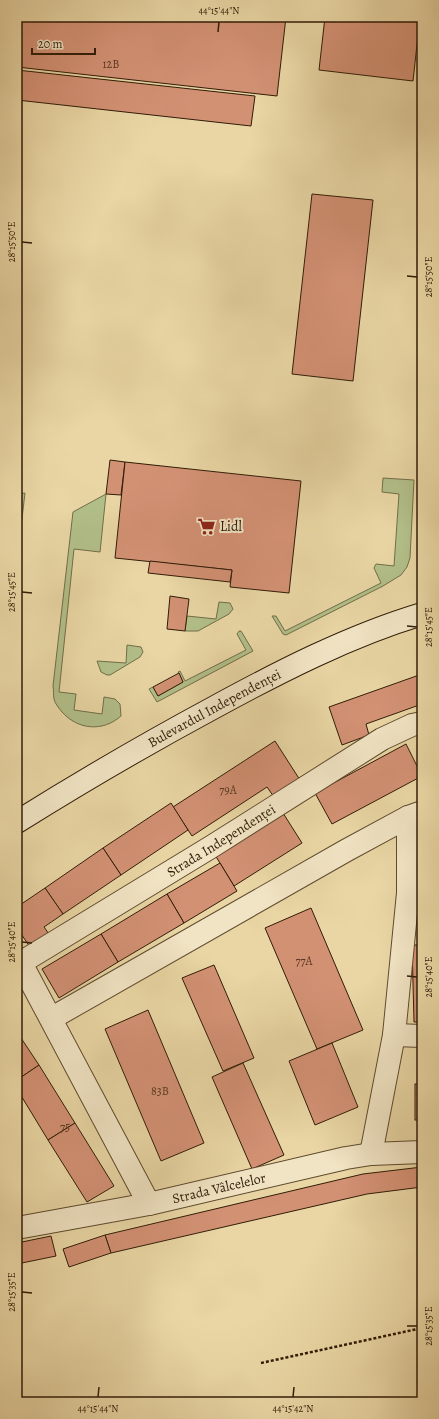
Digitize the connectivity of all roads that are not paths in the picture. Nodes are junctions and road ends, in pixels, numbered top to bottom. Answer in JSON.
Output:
{"nodes":[{"id":1,"x":422,"y":614,"type":"edge"},
{"id":2,"x":422,"y":723,"type":"edge"},
{"id":3,"x":415,"y":815,"type":"edge"},
{"id":4,"x":17,"y":822,"type":"edge"},
{"id":5,"x":19,"y":964,"type":"edge"},
{"id":6,"x":52,"y":1018,"type":"junction"},
{"id":7,"x":394,"y":1035,"type":"junction"},
{"id":8,"x":422,"y":1036,"type":"edge"},
{"id":9,"x":422,"y":1152,"type":"edge"},
{"id":10,"x":371,"y":1154,"type":"junction"},
{"id":11,"x":149,"y":1204,"type":"junction"},
{"id":12,"x":17,"y":1228,"type":"edge"}],
"edges":[{"from":1,"to":4,"type":"street","name":"Bulevardul Independenței"},
{"from":2,"to":5,"type":"street","name":"Strada Independenței"},
{"from":3,"to":6,"type":"street"},
{"from":3,"to":7,"type":"street"},
{"from":5,"to":6,"type":"street","name":"Strada Independenței"},
{"from":6,"to":11,"type":"street","name":"Strada Independenței"},
{"from":7,"to":8,"type":"street"},
{"from":7,"to":10,"type":"street"},
{"from":9,"to":10,"type":"street","name":"Strada Vâlcelelor"},
{"from":10,"to":11,"type":"street","name":"Strada Vâlcelelor"},
{"from":11,"to":12,"type":"street","name":"Strada Vâlcelelor"}]}
